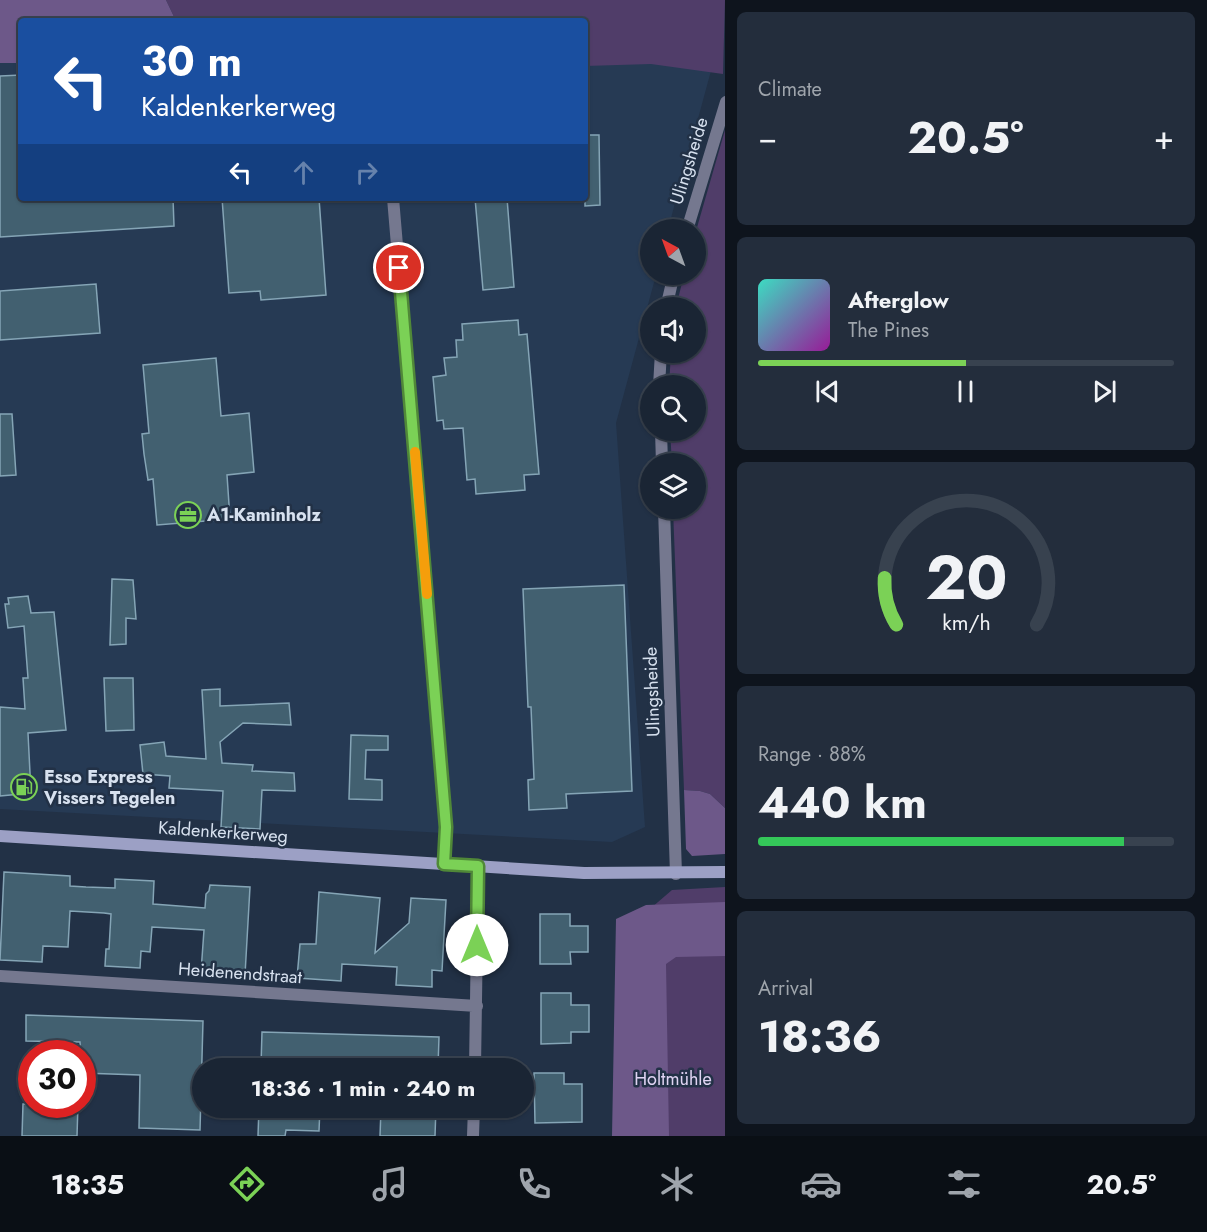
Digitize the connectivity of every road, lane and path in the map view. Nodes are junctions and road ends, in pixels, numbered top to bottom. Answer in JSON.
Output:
{"nodes":[{"id":1,"x":725,"y":105,"type":"edge"},
{"id":2,"x":393,"y":201,"type":"edge"},
{"id":3,"x":690,"y":219,"type":"edge"},
{"id":4,"x":663,"y":519,"type":"edge"},
{"id":5,"x":0,"y":836,"type":"edge"},
{"id":6,"x":444,"y":864,"type":"junction"},
{"id":7,"x":478,"y":866,"type":"junction"},
{"id":8,"x":725,"y":872,"type":"edge"},
{"id":9,"x":676,"y":874,"type":"junction"},
{"id":10,"x":0,"y":976,"type":"edge"},
{"id":11,"x":477,"y":1006,"type":"junction"},
{"id":12,"x":475,"y":1058,"type":"edge"},
{"id":13,"x":474,"y":1118,"type":"edge"},
{"id":14,"x":473,"y":1136,"type":"edge"}],
"edges":[{"from":1,"to":3,"type":"street","name":"Ulingsheide"},
{"from":2,"to":6,"type":"street"},
{"from":4,"to":9,"type":"street","name":"Ulingsheide"},
{"from":5,"to":6,"type":"main road","name":"Kaldenkerkerweg"},
{"from":6,"to":7,"type":"main road","name":"Kaldenkerkerweg"},
{"from":7,"to":9,"type":"main road","name":"Kaldenkerkerweg"},
{"from":7,"to":11,"type":"street"},
{"from":8,"to":9,"type":"main road","name":"Kaldenkerkerweg"},
{"from":10,"to":11,"type":"street","name":"Heidenendstraat"},
{"from":11,"to":12,"type":"street"},
{"from":13,"to":14,"type":"street"}]}
